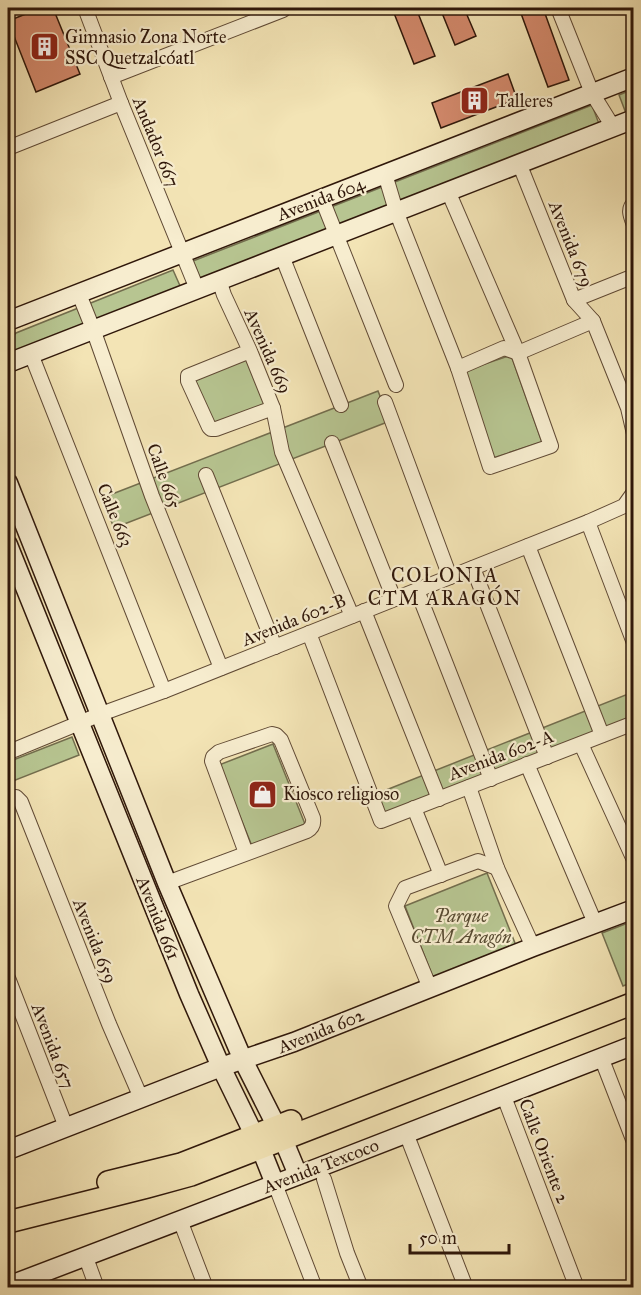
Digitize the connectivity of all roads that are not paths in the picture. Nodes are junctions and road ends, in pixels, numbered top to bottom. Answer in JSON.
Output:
{"nodes":[{"id":1,"x":84,"y":8,"type":"edge"},
{"id":2,"x":558,"y":8,"type":"edge"},
{"id":3,"x":283,"y":10,"type":"dead end"},
{"id":4,"x":111,"y":77,"type":"junction"},
{"id":5,"x":633,"y":77,"type":"edge"},
{"id":6,"x":592,"y":93,"type":"junction"},
{"id":7,"x":121,"y":104,"type":"junction"},
{"id":8,"x":633,"y":119,"type":"edge"},
{"id":9,"x":613,"y":127,"type":"junction"},
{"id":10,"x":8,"y":148,"type":"edge"},
{"id":11,"x":519,"y":164,"type":"junction"},
{"id":12,"x":385,"y":174,"type":"junction"},
{"id":13,"x":448,"y":191,"type":"junction"},
{"id":14,"x":322,"y":199,"type":"junction"},
{"id":15,"x":633,"y":203,"type":"edge"},
{"id":16,"x":396,"y":211,"type":"junction"},
{"id":17,"x":633,"y":225,"type":"edge"},
{"id":18,"x":336,"y":235,"type":"junction"},
{"id":19,"x":182,"y":253,"type":"junction"},
{"id":20,"x":282,"y":256,"type":"junction"},
{"id":21,"x":633,"y":276,"type":"edge"},
{"id":22,"x":219,"y":280,"type":"junction"},
{"id":23,"x":197,"y":289,"type":"junction"},
{"id":24,"x":79,"y":294,"type":"junction"},
{"id":25,"x":574,"y":300,"type":"junction"},
{"id":26,"x":8,"y":321,"type":"edge"},
{"id":27,"x":593,"y":321,"type":"junction"},
{"id":28,"x":93,"y":329,"type":"junction"},
{"id":29,"x":250,"y":351,"type":"junction"},
{"id":30,"x":518,"y":353,"type":"junction"},
{"id":31,"x":31,"y":354,"type":"junction"},
{"id":32,"x":8,"y":363,"type":"edge"},
{"id":33,"x":458,"y":368,"type":"junction"},
{"id":34,"x":396,"y":385,"type":"dead end"},
{"id":35,"x":384,"y":402,"type":"dead end"},
{"id":36,"x":341,"y":405,"type":"dead end"},
{"id":37,"x":631,"y":407,"type":"edge"},
{"id":38,"x":273,"y":408,"type":"junction"},
{"id":39,"x":633,"y":434,"type":"edge"},
{"id":40,"x":332,"y":443,"type":"dead end"},
{"id":41,"x":206,"y":475,"type":"dead end"},
{"id":42,"x":8,"y":483,"type":"edge"},
{"id":43,"x":632,"y":495,"type":"edge"},
{"id":44,"x":588,"y":522,"type":"junction"},
{"id":45,"x":8,"y":546,"type":"edge"},
{"id":46,"x":528,"y":546,"type":"junction"},
{"id":47,"x":11,"y":566,"type":"edge"},
{"id":48,"x":473,"y":568,"type":"junction"},
{"id":49,"x":450,"y":577,"type":"junction"},
{"id":50,"x":417,"y":590,"type":"junction"},
{"id":51,"x":394,"y":599,"type":"junction"},
{"id":52,"x":358,"y":614,"type":"junction"},
{"id":53,"x":309,"y":633,"type":"junction"},
{"id":54,"x":633,"y":644,"type":"edge"},
{"id":55,"x":275,"y":647,"type":"junction"},
{"id":56,"x":221,"y":668,"type":"junction"},
{"id":57,"x":164,"y":691,"type":"junction"},
{"id":58,"x":101,"y":714,"type":"junction"},
{"id":59,"x":79,"y":723,"type":"junction"},
{"id":60,"x":633,"y":723,"type":"edge"},
{"id":61,"x":602,"y":735,"type":"junction"},
{"id":62,"x":581,"y":744,"type":"junction"},
{"id":63,"x":8,"y":750,"type":"edge"},
{"id":64,"x":547,"y":757,"type":"junction"},
{"id":65,"x":527,"y":764,"type":"junction"},
{"id":66,"x":491,"y":778,"type":"junction"},
{"id":67,"x":469,"y":787,"type":"junction"},
{"id":68,"x":12,"y":797,"type":"edge"},
{"id":69,"x":439,"y":799,"type":"junction"},
{"id":70,"x":414,"y":808,"type":"junction"},
{"id":71,"x":246,"y":854,"type":"junction"},
{"id":72,"x":633,"y":860,"type":"edge"},
{"id":73,"x":497,"y":868,"type":"junction"},
{"id":74,"x":441,"y":875,"type":"junction"},
{"id":75,"x":167,"y":883,"type":"junction"},
{"id":76,"x":633,"y":909,"type":"edge"},
{"id":77,"x":595,"y":923,"type":"junction"},
{"id":78,"x":533,"y":947,"type":"junction"},
{"id":79,"x":8,"y":978,"type":"edge"},
{"id":80,"x":430,"y":988,"type":"junction"},
{"id":81,"x":633,"y":989,"type":"edge"},
{"id":82,"x":633,"y":1003,"type":"edge"},
{"id":83,"x":633,"y":1045,"type":"edge"},
{"id":84,"x":601,"y":1058,"type":"junction"},
{"id":85,"x":243,"y":1060,"type":"junction"},
{"id":86,"x":221,"y":1067,"type":"junction"},
{"id":87,"x":503,"y":1094,"type":"junction"},
{"id":88,"x":141,"y":1098,"type":"junction"},
{"id":89,"x":66,"y":1127,"type":"junction"},
{"id":90,"x":280,"y":1133,"type":"junction"},
{"id":91,"x":406,"y":1133,"type":"junction"},
{"id":92,"x":258,"y":1142,"type":"junction"},
{"id":93,"x":633,"y":1142,"type":"edge"},
{"id":94,"x":8,"y":1150,"type":"edge"},
{"id":95,"x":298,"y":1175,"type":"junction"},
{"id":96,"x":324,"y":1179,"type":"dead end"},
{"id":97,"x":275,"y":1184,"type":"junction"},
{"id":98,"x":8,"y":1208,"type":"edge"},
{"id":99,"x":180,"y":1220,"type":"junction"},
{"id":100,"x":8,"y":1222,"type":"edge"},
{"id":101,"x":85,"y":1255,"type":"junction"},
{"id":102,"x":8,"y":1286,"type":"edge"},
{"id":103,"x":97,"y":1287,"type":"edge"},
{"id":104,"x":206,"y":1287,"type":"edge"},
{"id":105,"x":315,"y":1287,"type":"edge"},
{"id":106,"x":361,"y":1287,"type":"edge"},
{"id":107,"x":466,"y":1287,"type":"edge"},
{"id":108,"x":577,"y":1287,"type":"edge"}],
"edges":[{"from":1,"to":4,"type":"street","name":"Andador 667"},
{"from":2,"to":6,"type":"street"},
{"from":3,"to":4,"type":"street"},
{"from":4,"to":7,"type":"street","name":"Andador 667"},
{"from":5,"to":6,"type":"street","name":"Avenida 604"},
{"from":6,"to":9,"type":"street"},
{"from":6,"to":12,"type":"street","name":"Avenida 604"},
{"from":7,"to":10,"type":"street"},
{"from":7,"to":19,"type":"street","name":"Andador 667"},
{"from":8,"to":9,"type":"street"},
{"from":9,"to":11,"type":"street"},
{"from":11,"to":13,"type":"street"},
{"from":11,"to":25,"type":"street","name":"Avenida 679"},
{"from":12,"to":14,"type":"street","name":"Avenida 604"},
{"from":12,"to":16,"type":"street"},
{"from":13,"to":16,"type":"street"},
{"from":13,"to":30,"type":"street"},
{"from":14,"to":18,"type":"street"},
{"from":14,"to":19,"type":"street","name":"Avenida 604"},
{"from":15,"to":17,"type":"street"},
{"from":16,"to":18,"type":"street"},
{"from":16,"to":33,"type":"street"},
{"from":18,"to":20,"type":"street"},
{"from":18,"to":34,"type":"street"},
{"from":19,"to":23,"type":"street","name":"Andador 667"},
{"from":19,"to":24,"type":"street","name":"Avenida 604"},
{"from":20,"to":22,"type":"street"},
{"from":20,"to":36,"type":"street"},
{"from":21,"to":25,"type":"street"},
{"from":22,"to":23,"type":"street"},
{"from":22,"to":29,"type":"street","name":"Avenida 669"},
{"from":23,"to":28,"type":"street"},
{"from":24,"to":26,"type":"street","name":"Avenida 604"},
{"from":24,"to":28,"type":"street","name":"Calle 665"},
{"from":25,"to":27,"type":"street","name":"Avenida 679"},
{"from":27,"to":30,"type":"street"},
{"from":27,"to":37,"type":"street","name":"Avenida 679"},
{"from":28,"to":31,"type":"street"},
{"from":28,"to":56,"type":"street","name":"Calle 665"},
{"from":29,"to":38,"type":"street","name":"Avenida 669"},
{"from":29,"to":38,"type":"street","name":"Avenida 669"},
{"from":30,"to":33,"type":"street"},
{"from":30,"to":33,"type":"street"},
{"from":31,"to":32,"type":"street"},
{"from":31,"to":57,"type":"street","name":"Calle 663"},
{"from":35,"to":49,"type":"street"},
{"from":37,"to":39,"type":"street","name":"Avenida 679"},
{"from":38,"to":52,"type":"street"},
{"from":40,"to":51,"type":"street"},
{"from":41,"to":55,"type":"street"},
{"from":42,"to":58,"type":"street","name":"Avenida 661"},
{"from":43,"to":44,"type":"street","name":"Avenida 602-B"},
{"from":44,"to":46,"type":"street","name":"Avenida 602-B"},
{"from":44,"to":54,"type":"street"},
{"from":45,"to":47,"type":"street","name":"Avenida 661"},
{"from":46,"to":48,"type":"street","name":"Avenida 602-B"},
{"from":46,"to":61,"type":"street"},
{"from":47,"to":59,"type":"street","name":"Avenida 661"},
{"from":48,"to":49,"type":"street","name":"Avenida 602-B"},
{"from":48,"to":64,"type":"street"},
{"from":49,"to":50,"type":"street","name":"Avenida 602-B"},
{"from":50,"to":51,"type":"street","name":"Avenida 602-B"},
{"from":50,"to":66,"type":"street"},
{"from":51,"to":52,"type":"street","name":"Avenida 602-B"},
{"from":52,"to":53,"type":"street","name":"Avenida 602-B"},
{"from":52,"to":69,"type":"street"},
{"from":53,"to":55,"type":"street","name":"Avenida 602-B"},
{"from":53,"to":70,"type":"street","name":"Avenida 602-A"},
{"from":55,"to":56,"type":"street","name":"Avenida 602-B"},
{"from":56,"to":57,"type":"street","name":"Avenida 602-B"},
{"from":57,"to":58,"type":"street","name":"Avenida 602-B"},
{"from":58,"to":59,"type":"street"},
{"from":58,"to":75,"type":"street","name":"Avenida 661"},
{"from":59,"to":63,"type":"street"},
{"from":59,"to":86,"type":"street","name":"Avenida 661"},
{"from":60,"to":61,"type":"street","name":"Avenida 602-A"},
{"from":61,"to":62,"type":"street","name":"Avenida 602-A"},
{"from":62,"to":64,"type":"street","name":"Avenida 602-A"},
{"from":62,"to":72,"type":"street"},
{"from":64,"to":65,"type":"street","name":"Avenida 602-A"},
{"from":65,"to":66,"type":"street","name":"Avenida 602-A"},
{"from":65,"to":77,"type":"street"},
{"from":66,"to":67,"type":"street","name":"Avenida 602-A"},
{"from":67,"to":69,"type":"street","name":"Avenida 602-A"},
{"from":67,"to":73,"type":"street"},
{"from":68,"to":88,"type":"street","name":"Avenida 659"},
{"from":69,"to":70,"type":"street","name":"Avenida 602-A"},
{"from":70,"to":74,"type":"street"},
{"from":71,"to":71,"type":"street"},
{"from":71,"to":75,"type":"street"},
{"from":73,"to":74,"type":"street"},
{"from":73,"to":78,"type":"street"},
{"from":74,"to":80,"type":"street"},
{"from":75,"to":85,"type":"street","name":"Avenida 661"},
{"from":76,"to":77,"type":"street","name":"Avenida 602"},
{"from":77,"to":78,"type":"street","name":"Avenida 602"},
{"from":78,"to":80,"type":"street","name":"Avenida 602"},
{"from":79,"to":89,"type":"street","name":"Avenida 657"},
{"from":80,"to":85,"type":"street","name":"Avenida 602"},
{"from":81,"to":90,"type":"main road"},
{"from":82,"to":90,"type":"main road"},
{"from":83,"to":84,"type":"street","name":"Avenida Texcoco"},
{"from":84,"to":87,"type":"street","name":"Avenida Texcoco"},
{"from":84,"to":93,"type":"street"},
{"from":85,"to":86,"type":"street","name":"Avenida 602"},
{"from":85,"to":90,"type":"street","name":"Avenida 661"},
{"from":86,"to":88,"type":"street","name":"Avenida 602"},
{"from":86,"to":92,"type":"street","name":"Avenida 661"},
{"from":87,"to":91,"type":"street","name":"Avenida Texcoco"},
{"from":87,"to":108,"type":"street","name":"Calle Oriente 2"},
{"from":88,"to":89,"type":"street","name":"Avenida 602"},
{"from":89,"to":94,"type":"street","name":"Avenida 602"},
{"from":90,"to":92,"type":"main road"},
{"from":90,"to":95,"type":"street","name":"Avenida 661"},
{"from":91,"to":95,"type":"street","name":"Avenida Texcoco"},
{"from":91,"to":107,"type":"street"},
{"from":92,"to":97,"type":"street","name":"Avenida 661"},
{"from":92,"to":98,"type":"main road"},
{"from":92,"to":100,"type":"main road"},
{"from":95,"to":97,"type":"street","name":"Avenida Texcoco"},
{"from":96,"to":106,"type":"street"},
{"from":97,"to":99,"type":"street","name":"Avenida Texcoco"},
{"from":97,"to":105,"type":"street","name":"Avenida 661"},
{"from":99,"to":101,"type":"street","name":"Avenida Texcoco"},
{"from":99,"to":104,"type":"street"},
{"from":101,"to":102,"type":"street","name":"Avenida Texcoco"},
{"from":101,"to":103,"type":"street"}]}
